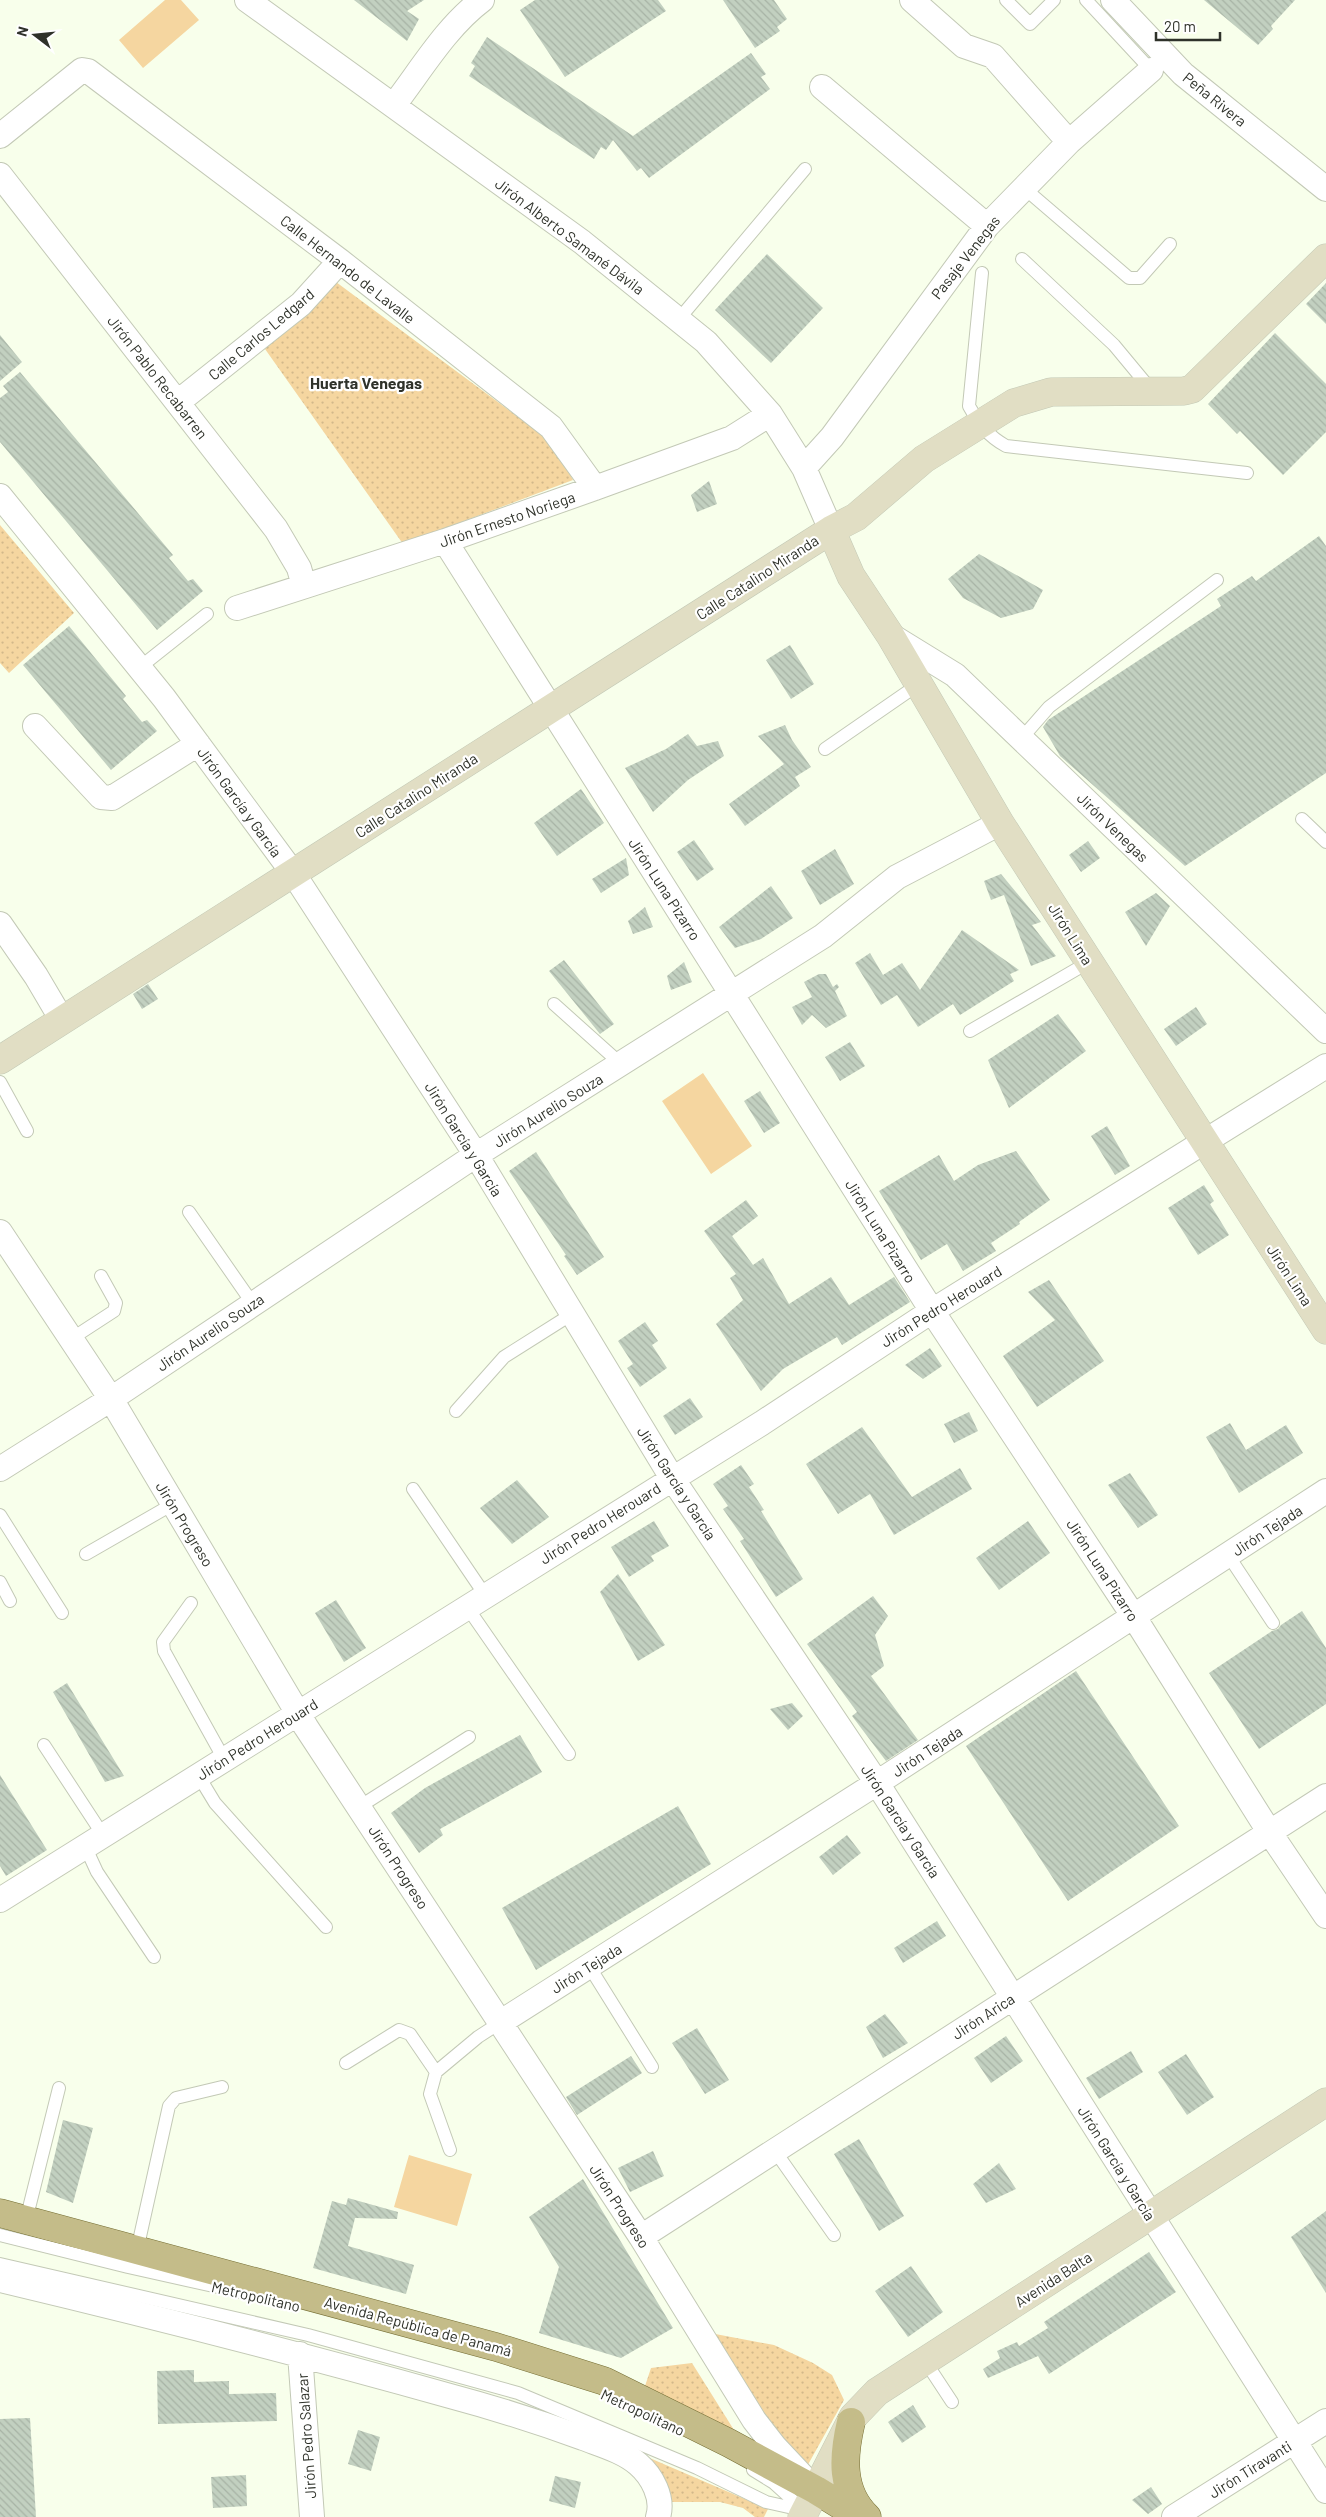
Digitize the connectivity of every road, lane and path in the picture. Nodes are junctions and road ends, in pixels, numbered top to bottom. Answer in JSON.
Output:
{"nodes":[{"id":1,"x":247,"y":0,"type":"edge"},
{"id":2,"x":482,"y":0,"type":"edge"},
{"id":3,"x":912,"y":0,"type":"edge"},
{"id":4,"x":1006,"y":0,"type":"edge"},
{"id":5,"x":1054,"y":0,"type":"edge"},
{"id":6,"x":1086,"y":0,"type":"edge"},
{"id":7,"x":1113,"y":0,"type":"edge"},
{"id":8,"x":1151,"y":70,"type":"joint"},
{"id":9,"x":822,"y":87,"type":"dead end"},
{"id":10,"x":394,"y":106,"type":"junction"},
{"id":11,"x":0,"y":136,"type":"edge"},
{"id":12,"x":1069,"y":142,"type":"junction"},
{"id":13,"x":805,"y":169,"type":"dead end"},
{"id":14,"x":0,"y":175,"type":"edge"},
{"id":15,"x":1024,"y":188,"type":"junction"},
{"id":16,"x":1326,"y":189,"type":"edge"},
{"id":17,"x":987,"y":226,"type":"junction"},
{"id":18,"x":1170,"y":244,"type":"dead end"},
{"id":19,"x":1326,"y":258,"type":"edge"},
{"id":20,"x":1022,"y":259,"type":"dead end"},
{"id":21,"x":340,"y":261,"type":"junction"},
{"id":22,"x":982,"y":273,"type":"dead end"},
{"id":23,"x":679,"y":319,"type":"junction"},
{"id":24,"x":1153,"y":392,"type":"junction"},
{"id":25,"x":178,"y":402,"type":"junction"},
{"id":26,"x":770,"y":414,"type":"junction"},
{"id":27,"x":980,"y":425,"type":"junction"},
{"id":28,"x":804,"y":468,"type":"junction"},
{"id":29,"x":1248,"y":473,"type":"dead end"},
{"id":30,"x":596,"y":488,"type":"junction"},
{"id":31,"x":2,"y":503,"type":"edge"},
{"id":32,"x":831,"y":530,"type":"junction"},
{"id":33,"x":445,"y":540,"type":"junction"},
{"id":34,"x":1217,"y":580,"type":"dead end"},
{"id":35,"x":304,"y":586,"type":"junction"},
{"id":36,"x":237,"y":608,"type":"dead end"},
{"id":37,"x":207,"y":614,"type":"dead end"},
{"id":38,"x":890,"y":635,"type":"junction"},
{"id":39,"x":139,"y":668,"type":"junction"},
{"id":40,"x":919,"y":684,"type":"junction"},
{"id":41,"x":550,"y":709,"type":"junction"},
{"id":42,"x":35,"y":726,"type":"dead end"},
{"id":43,"x":1021,"y":739,"type":"junction"},
{"id":44,"x":198,"y":744,"type":"junction"},
{"id":45,"x":825,"y":749,"type":"dead end"},
{"id":46,"x":1302,"y":819,"type":"dead end"},
{"id":47,"x":1000,"y":823,"type":"junction"},
{"id":48,"x":1326,"y":842,"type":"edge"},
{"id":49,"x":293,"y":873,"type":"junction"},
{"id":50,"x":0,"y":924,"type":"edge"},
{"id":51,"x":1089,"y":962,"type":"junction"},
{"id":52,"x":733,"y":994,"type":"junction"},
{"id":53,"x":554,"y":1004,"type":"dead end"},
{"id":54,"x":62,"y":1020,"type":"junction"},
{"id":55,"x":970,"y":1031,"type":"dead end"},
{"id":56,"x":1326,"y":1031,"type":"edge"},
{"id":57,"x":0,"y":1060,"type":"edge"},
{"id":58,"x":621,"y":1064,"type":"junction"},
{"id":59,"x":1325,"y":1067,"type":"edge"},
{"id":60,"x":0,"y":1082,"type":"edge"},
{"id":61,"x":27,"y":1131,"type":"dead end"},
{"id":62,"x":1204,"y":1143,"type":"junction"},
{"id":63,"x":476,"y":1155,"type":"junction"},
{"id":64,"x":189,"y":1212,"type":"dead end"},
{"id":65,"x":4,"y":1247,"type":"edge"},
{"id":66,"x":101,"y":1276,"type":"dead end"},
{"id":67,"x":253,"y":1304,"type":"junction"},
{"id":68,"x":932,"y":1311,"type":"junction"},
{"id":69,"x":572,"y":1314,"type":"junction"},
{"id":70,"x":1326,"y":1330,"type":"edge"},
{"id":71,"x":71,"y":1339,"type":"junction"},
{"id":72,"x":111,"y":1399,"type":"junction"},
{"id":73,"x":456,"y":1411,"type":"dead end"},
{"id":74,"x":0,"y":1469,"type":"edge"},
{"id":75,"x":672,"y":1478,"type":"junction"},
{"id":76,"x":413,"y":1489,"type":"dead end"},
{"id":77,"x":1326,"y":1491,"type":"edge"},
{"id":78,"x":173,"y":1504,"type":"junction"},
{"id":79,"x":0,"y":1514,"type":"edge"},
{"id":80,"x":86,"y":1554,"type":"dead end"},
{"id":81,"x":1228,"y":1555,"type":"junction"},
{"id":82,"x":0,"y":1582,"type":"edge"},
{"id":83,"x":476,"y":1601,"type":"junction"},
{"id":84,"x":10,"y":1602,"type":"dead end"},
{"id":85,"x":190,"y":1603,"type":"dead end"},
{"id":86,"x":62,"y":1613,"type":"dead end"},
{"id":87,"x":1134,"y":1617,"type":"junction"},
{"id":88,"x":1274,"y":1623,"type":"dead end"},
{"id":89,"x":297,"y":1714,"type":"junction"},
{"id":90,"x":469,"y":1737,"type":"dead end"},
{"id":91,"x":44,"y":1745,"type":"dead end"},
{"id":92,"x":569,"y":1754,"type":"dead end"},
{"id":93,"x":224,"y":1759,"type":"junction"},
{"id":94,"x":198,"y":1775,"type":"junction"},
{"id":95,"x":877,"y":1783,"type":"junction"},
{"id":96,"x":1326,"y":1796,"type":"edge"},
{"id":97,"x":359,"y":1807,"type":"junction"},
{"id":98,"x":1270,"y":1833,"type":"junction"},
{"id":99,"x":94,"y":1841,"type":"junction"},
{"id":100,"x":0,"y":1900,"type":"edge"},
{"id":101,"x":1326,"y":1916,"type":"edge"},
{"id":102,"x":326,"y":1927,"type":"dead end"},
{"id":103,"x":154,"y":1957,"type":"dead end"},
{"id":104,"x":589,"y":1966,"type":"junction"},
{"id":105,"x":1014,"y":1996,"type":"junction"},
{"id":106,"x":501,"y":2022,"type":"junction"},
{"id":107,"x":346,"y":2063,"type":"dead end"},
{"id":108,"x":652,"y":2068,"type":"dead end"},
{"id":109,"x":436,"y":2072,"type":"junction"},
{"id":110,"x":222,"y":2087,"type":"dead end"},
{"id":111,"x":58,"y":2088,"type":"dead end"},
{"id":112,"x":1326,"y":2102,"type":"edge"},
{"id":113,"x":450,"y":2150,"type":"dead end"},
{"id":114,"x":775,"y":2150,"type":"junction"},
{"id":115,"x":0,"y":2212,"type":"edge"},
{"id":116,"x":1150,"y":2216,"type":"junction"},
{"id":117,"x":26,"y":2220,"type":"junction"},
{"id":118,"x":0,"y":2235,"type":"edge"},
{"id":119,"x":834,"y":2236,"type":"dead end"},
{"id":120,"x":641,"y":2238,"type":"junction"},
{"id":121,"x":137,"y":2250,"type":"junction"},
{"id":122,"x":0,"y":2264,"type":"edge"},
{"id":123,"x":0,"y":2280,"type":"edge"},
{"id":124,"x":300,"y":2354,"type":"junction"},
{"id":125,"x":925,"y":2361,"type":"junction"},
{"id":126,"x":952,"y":2402,"type":"dead end"},
{"id":127,"x":1326,"y":2420,"type":"edge"},
{"id":128,"x":851,"y":2422,"type":"junction"},
{"id":129,"x":1293,"y":2442,"type":"junction"},
{"id":130,"x":1326,"y":2492,"type":"edge"},
{"id":131,"x":808,"y":2509,"type":"edge"},
{"id":132,"x":312,"y":2517,"type":"edge"},
{"id":133,"x":658,"y":2517,"type":"edge"},
{"id":134,"x":860,"y":2517,"type":"edge"},
{"id":135,"x":867,"y":2517,"type":"edge"},
{"id":136,"x":1174,"y":2517,"type":"edge"}],
"edges":[{"from":1,"to":10,"type":"street","name":"Jirón Alberto Samané Dávila"},
{"from":2,"to":10,"type":"street"},
{"from":3,"to":12,"type":"street"},
{"from":4,"to":5,"type":"lane"},
{"from":6,"to":8,"type":"lane"},
{"from":7,"to":16,"type":"street","name":"Peña Rivera"},
{"from":8,"to":12,"type":"street","name":"Pasaje Venegas"},
{"from":9,"to":17,"type":"street"},
{"from":10,"to":23,"type":"street","name":"Jirón Alberto Samané Dávila"},
{"from":11,"to":21,"type":"street","name":"Calle Hernando de Lavalle"},
{"from":12,"to":15,"type":"street","name":"Pasaje Venegas"},
{"from":13,"to":23,"type":"lane"},
{"from":14,"to":25,"type":"street","name":"Jirón Pablo Recabarren"},
{"from":15,"to":17,"type":"street","name":"Pasaje Venegas"},
{"from":15,"to":18,"type":"lane"},
{"from":17,"to":28,"type":"street","name":"Pasaje Venegas"},
{"from":19,"to":24,"type":"street","name":"Calle Catalino Miranda"},
{"from":20,"to":24,"type":"lane"},
{"from":21,"to":25,"type":"street","name":"Calle Carlos Ledgard"},
{"from":21,"to":30,"type":"street","name":"Calle Hernando de Lavalle"},
{"from":22,"to":27,"type":"lane"},
{"from":23,"to":26,"type":"street","name":"Jirón Alberto Samané Dávila"},
{"from":24,"to":27,"type":"street","name":"Calle Catalino Miranda"},
{"from":25,"to":35,"type":"street","name":"Jirón Pablo Recabarren"},
{"from":26,"to":28,"type":"street","name":"Jirón Alberto Samané Dávila"},
{"from":26,"to":30,"type":"street","name":"Jirón Ernesto Noriega"},
{"from":27,"to":29,"type":"lane"},
{"from":27,"to":32,"type":"street","name":"Calle Catalino Miranda"},
{"from":28,"to":32,"type":"street","name":"Jirón Alberto Samané Dávila"},
{"from":30,"to":33,"type":"street","name":"Jirón Ernesto Noriega"},
{"from":31,"to":39,"type":"street","name":"Jirón García y García"},
{"from":32,"to":38,"type":"street","name":"Jirón Lima"},
{"from":32,"to":41,"type":"street","name":"Calle Catalino Miranda"},
{"from":33,"to":35,"type":"street","name":"Jirón Ernesto Noriega"},
{"from":33,"to":41,"type":"street","name":"Jirón Luna Pizarro"},
{"from":34,"to":43,"type":"lane"},
{"from":35,"to":36,"type":"street","name":"Jirón Ernesto Noriega"},
{"from":37,"to":39,"type":"lane"},
{"from":38,"to":40,"type":"street","name":"Jirón Lima"},
{"from":38,"to":43,"type":"street","name":"Jirón Venegas"},
{"from":39,"to":44,"type":"street","name":"Jirón García y García"},
{"from":40,"to":45,"type":"lane"},
{"from":40,"to":47,"type":"street","name":"Jirón Lima"},
{"from":41,"to":49,"type":"street","name":"Calle Catalino Miranda"},
{"from":41,"to":52,"type":"street","name":"Jirón Luna Pizarro"},
{"from":42,"to":44,"type":"street"},
{"from":43,"to":56,"type":"street","name":"Jirón Venegas"},
{"from":44,"to":49,"type":"street","name":"Jirón García y García"},
{"from":46,"to":48,"type":"lane"},
{"from":47,"to":51,"type":"street","name":"Jirón Lima"},
{"from":47,"to":52,"type":"street","name":"Jirón Aurelio Souza"},
{"from":49,"to":54,"type":"street","name":"Calle Catalino Miranda"},
{"from":49,"to":63,"type":"street","name":"Jirón García y García"},
{"from":50,"to":54,"type":"street"},
{"from":51,"to":55,"type":"lane"},
{"from":51,"to":62,"type":"street","name":"Jirón Lima"},
{"from":52,"to":58,"type":"street","name":"Jirón Aurelio Souza"},
{"from":52,"to":68,"type":"street","name":"Jirón Luna Pizarro"},
{"from":53,"to":58,"type":"lane"},
{"from":54,"to":57,"type":"street","name":"Calle Catalino Miranda"},
{"from":58,"to":63,"type":"street","name":"Jirón Aurelio Souza"},
{"from":59,"to":62,"type":"street","name":"Jirón Pedro Herouard"},
{"from":60,"to":61,"type":"lane"},
{"from":62,"to":68,"type":"street","name":"Jirón Pedro Herouard"},
{"from":62,"to":70,"type":"street","name":"Jirón Lima"},
{"from":63,"to":67,"type":"street","name":"Jirón Aurelio Souza"},
{"from":63,"to":69,"type":"street","name":"Jirón García y García"},
{"from":64,"to":67,"type":"lane"},
{"from":65,"to":71,"type":"street","name":"Jirón Progreso"},
{"from":66,"to":71,"type":"lane"},
{"from":67,"to":72,"type":"street","name":"Jirón Aurelio Souza"},
{"from":68,"to":75,"type":"street","name":"Jirón Pedro Herouard"},
{"from":68,"to":87,"type":"street","name":"Jirón Luna Pizarro"},
{"from":69,"to":73,"type":"lane"},
{"from":69,"to":75,"type":"street","name":"Jirón García y García"},
{"from":71,"to":72,"type":"street","name":"Jirón Progreso"},
{"from":72,"to":74,"type":"street","name":"Jirón Aurelio Souza"},
{"from":72,"to":78,"type":"street","name":"Jirón Progreso"},
{"from":75,"to":83,"type":"street","name":"Jirón Pedro Herouard"},
{"from":75,"to":95,"type":"street","name":"Jirón García y García"},
{"from":76,"to":83,"type":"lane"},
{"from":77,"to":81,"type":"street","name":"Jirón Tejada"},
{"from":78,"to":80,"type":"lane"},
{"from":78,"to":89,"type":"street","name":"Jirón Progreso"},
{"from":79,"to":86,"type":"lane"},
{"from":81,"to":87,"type":"street","name":"Jirón Tejada"},
{"from":81,"to":88,"type":"lane"},
{"from":82,"to":84,"type":"lane"},
{"from":83,"to":89,"type":"street","name":"Jirón Pedro Herouard"},
{"from":83,"to":92,"type":"lane"},
{"from":85,"to":93,"type":"lane"},
{"from":87,"to":95,"type":"street","name":"Jirón Tejada"},
{"from":87,"to":98,"type":"street","name":"Jirón Luna Pizarro"},
{"from":89,"to":93,"type":"street","name":"Jirón Pedro Herouard"},
{"from":89,"to":97,"type":"street","name":"Jirón Progreso"},
{"from":90,"to":97,"type":"lane"},
{"from":91,"to":99,"type":"lane"},
{"from":93,"to":94,"type":"street","name":"Jirón Pedro Herouard"},
{"from":94,"to":99,"type":"street","name":"Jirón Pedro Herouard"},
{"from":94,"to":102,"type":"lane"},
{"from":95,"to":104,"type":"street","name":"Jirón Tejada"},
{"from":95,"to":105,"type":"street","name":"Jirón García y García"},
{"from":96,"to":98,"type":"street","name":"Jirón Arica"},
{"from":97,"to":106,"type":"street","name":"Jirón Progreso"},
{"from":98,"to":101,"type":"street","name":"Jirón Luna Pizarro"},
{"from":98,"to":105,"type":"street","name":"Jirón Arica"},
{"from":99,"to":100,"type":"street","name":"Jirón Pedro Herouard"},
{"from":99,"to":103,"type":"lane"},
{"from":104,"to":106,"type":"street","name":"Jirón Tejada"},
{"from":104,"to":108,"type":"lane"},
{"from":105,"to":114,"type":"street","name":"Jirón Arica"},
{"from":105,"to":116,"type":"street","name":"Jirón García y García"},
{"from":106,"to":109,"type":"lane"},
{"from":106,"to":120,"type":"street","name":"Jirón Progreso"},
{"from":107,"to":109,"type":"lane"},
{"from":109,"to":113,"type":"lane"},
{"from":110,"to":121,"type":"lane"},
{"from":111,"to":117,"type":"lane"},
{"from":112,"to":116,"type":"street","name":"Avenida Balta"},
{"from":114,"to":119,"type":"lane"},
{"from":114,"to":120,"type":"street","name":"Jirón Arica"},
{"from":115,"to":117,"type":"main road","name":"Avenida República de Panamá"},
{"from":116,"to":125,"type":"street","name":"Avenida Balta"},
{"from":116,"to":129,"type":"street","name":"Jirón García y García"},
{"from":117,"to":121,"type":"main road","name":"Avenida República de Panamá"},
{"from":118,"to":131,"type":"lane","name":"Metropolitano"},
{"from":120,"to":131,"type":"street","name":"Jirón Progreso"},
{"from":121,"to":131,"type":"main road","name":"Avenida República de Panamá"},
{"from":122,"to":131,"type":"lane","name":"Metropolitano"},
{"from":123,"to":124,"type":"street"},
{"from":124,"to":132,"type":"street","name":"Jirón Pedro Salazar"},
{"from":124,"to":133,"type":"street"},
{"from":125,"to":126,"type":"lane"},
{"from":125,"to":128,"type":"street","name":"Avenida Balta"},
{"from":127,"to":129,"type":"street","name":"Jirón Tiravanti"},
{"from":128,"to":131,"type":"street","name":"Avenida Balta"},
{"from":128,"to":135,"type":"main road"},
{"from":129,"to":130,"type":"street","name":"Jirón García y García"},
{"from":129,"to":136,"type":"street","name":"Jirón Tiravanti"},
{"from":131,"to":134,"type":"main road","name":"Avenida República de Panamá"}]}
